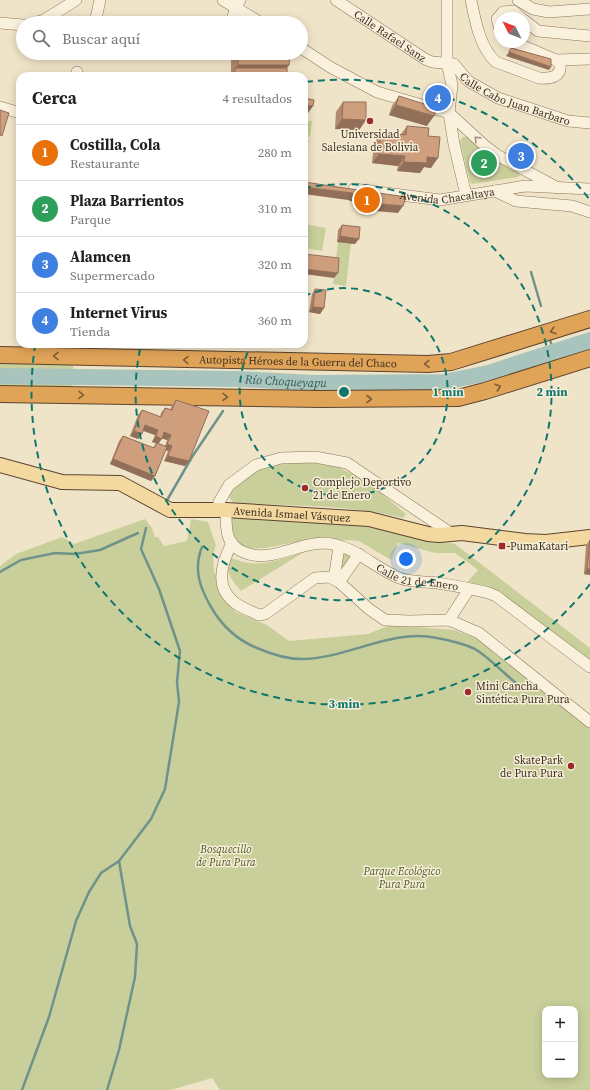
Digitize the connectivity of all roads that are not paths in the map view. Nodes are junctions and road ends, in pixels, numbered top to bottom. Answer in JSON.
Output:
{"nodes":[{"id":1,"x":76,"y":0,"type":"edge"},
{"id":2,"x":100,"y":0,"type":"edge"},
{"id":3,"x":223,"y":0,"type":"edge"},
{"id":4,"x":336,"y":0,"type":"edge"},
{"id":5,"x":447,"y":0,"type":"edge"},
{"id":6,"x":470,"y":0,"type":"edge"},
{"id":7,"x":518,"y":0,"type":"edge"},
{"id":8,"x":238,"y":3,"type":"edge"},
{"id":9,"x":567,"y":5,"type":"edge"},
{"id":10,"x":590,"y":9,"type":"edge"},
{"id":11,"x":503,"y":12,"type":"edge"},
{"id":12,"x":514,"y":12,"type":"edge"},
{"id":13,"x":50,"y":16,"type":"edge"},
{"id":14,"x":97,"y":16,"type":"edge"},
{"id":15,"x":233,"y":16,"type":"edge"},
{"id":16,"x":253,"y":16,"type":"edge"},
{"id":17,"x":0,"y":23,"type":"edge"},
{"id":18,"x":16,"y":24,"type":"edge"},
{"id":19,"x":530,"y":24,"type":"edge"},
{"id":20,"x":590,"y":36,"type":"edge"},
{"id":21,"x":528,"y":48,"type":"edge"},
{"id":22,"x":308,"y":53,"type":"edge"},
{"id":23,"x":590,"y":59,"type":"edge"},
{"id":24,"x":556,"y":60,"type":"junction"},
{"id":25,"x":447,"y":63,"type":"junction"},
{"id":26,"x":0,"y":107,"type":"edge"},
{"id":27,"x":16,"y":112,"type":"edge"},
{"id":28,"x":449,"y":113,"type":"junction"},
{"id":29,"x":590,"y":123,"type":"edge"},
{"id":30,"x":342,"y":188,"type":"edge"},
{"id":31,"x":558,"y":188,"type":"junction"},
{"id":32,"x":590,"y":189,"type":"edge"},
{"id":33,"x":495,"y":191,"type":"junction"},
{"id":34,"x":466,"y":195,"type":"junction"},
{"id":35,"x":590,"y":212,"type":"edge"},
{"id":36,"x":590,"y":319,"type":"edge"},
{"id":37,"x":0,"y":355,"type":"edge"},
{"id":38,"x":590,"y":358,"type":"edge"},
{"id":39,"x":0,"y":394,"type":"edge"},
{"id":40,"x":0,"y":465,"type":"edge"},
{"id":41,"x":222,"y":510,"type":"junction"},
{"id":42,"x":452,"y":534,"type":"junction"},
{"id":43,"x":590,"y":538,"type":"edge"},
{"id":44,"x":232,"y":543,"type":"junction"},
{"id":45,"x":339,"y":546,"type":"junction"},
{"id":46,"x":359,"y":554,"type":"junction"},
{"id":47,"x":337,"y":581,"type":"junction"},
{"id":48,"x":469,"y":589,"type":"junction"},
{"id":49,"x":449,"y":620,"type":"junction"},
{"id":50,"x":590,"y":667,"type":"edge"},
{"id":51,"x":590,"y":722,"type":"edge"}],
"edges":[{"from":1,"to":13,"type":"street"},
{"from":2,"to":14,"type":"street"},
{"from":3,"to":8,"type":"street"},
{"from":4,"to":25,"type":"street","name":"Calle Rafael Sanz"},
{"from":5,"to":25,"type":"street"},
{"from":6,"to":24,"type":"street"},
{"from":7,"to":9,"type":"street"},
{"from":8,"to":15,"type":"street"},
{"from":8,"to":16,"type":"street"},
{"from":9,"to":10,"type":"street"},
{"from":11,"to":12,"type":"street"},
{"from":17,"to":18,"type":"street"},
{"from":19,"to":20,"type":"street"},
{"from":21,"to":24,"type":"street"},
{"from":22,"to":28,"type":"street"},
{"from":23,"to":24,"type":"street"},
{"from":25,"to":28,"type":"street"},
{"from":25,"to":29,"type":"street","name":"Calle Cabo Juan Barbaro"},
{"from":26,"to":27,"type":"street"},
{"from":31,"to":28,"type":"street","one_way":true},
{"from":28,"to":34,"type":"street"},
{"from":30,"to":34,"type":"street","name":"Avenida Chacaltaya"},
{"from":31,"to":32,"type":"street","name":"Avenida Chacaltaya"},
{"from":31,"to":33,"type":"street","name":"Avenida Chacaltaya"},
{"from":33,"to":34,"type":"street","name":"Avenida Chacaltaya"},
{"from":33,"to":35,"type":"street"},
{"from":36,"to":37,"type":"highway","name":"Autopista Héroes de la Guerra del Chaco","one_way":true},
{"from":39,"to":38,"type":"highway","one_way":true},
{"from":40,"to":41,"type":"main road","name":"Avenida Ismael Vásquez"},
{"from":41,"to":42,"type":"main road","name":"Avenida Ismael Vásquez"},
{"from":41,"to":42,"type":"street"},
{"from":41,"to":44,"type":"street"},
{"from":42,"to":43,"type":"main road","name":"Avenida Ismael Vásquez"},
{"from":44,"to":45,"type":"street","name":"Calle 21 de Enero"},
{"from":44,"to":47,"type":"street"},
{"from":45,"to":46,"type":"street","name":"Calle 21 de Enero"},
{"from":45,"to":47,"type":"street"},
{"from":46,"to":47,"type":"street"},
{"from":46,"to":48,"type":"street","name":"Calle 21 de Enero"},
{"from":47,"to":49,"type":"street"},
{"from":48,"to":49,"type":"street"},
{"from":48,"to":50,"type":"street","name":"Calle 21 de Enero"},
{"from":49,"to":51,"type":"street"}]}
